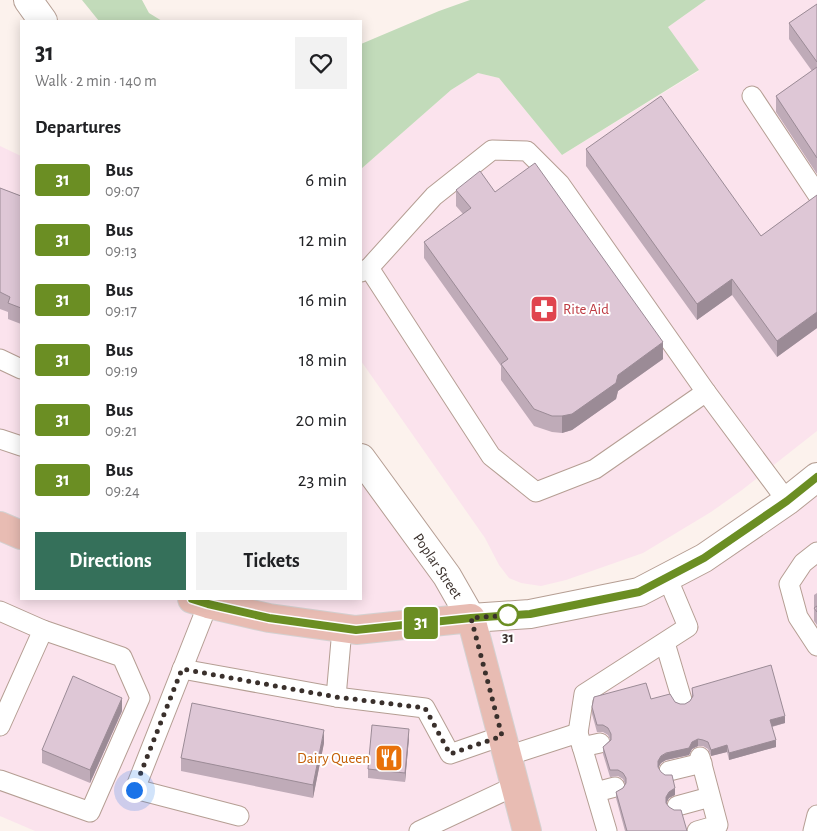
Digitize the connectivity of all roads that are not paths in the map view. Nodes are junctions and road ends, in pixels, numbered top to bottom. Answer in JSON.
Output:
{"nodes":[{"id":1,"x":28,"y":0,"type":"edge"},
{"id":2,"x":43,"y":20,"type":"edge"},
{"id":3,"x":752,"y":96,"type":"dead end"},
{"id":4,"x":817,"y":194,"type":"edge"},
{"id":5,"x":365,"y":270,"type":"edge"},
{"id":6,"x":0,"y":359,"type":"edge"},
{"id":7,"x":20,"y":369,"type":"edge"},
{"id":8,"x":706,"y":392,"type":"junction"},
{"id":9,"x":0,"y":439,"type":"edge"},
{"id":10,"x":20,"y":446,"type":"edge"},
{"id":11,"x":362,"y":459,"type":"edge"},
{"id":12,"x":817,"y":477,"type":"edge"},
{"id":13,"x":787,"y":501,"type":"junction"},
{"id":14,"x":0,"y":526,"type":"edge"},
{"id":15,"x":20,"y":535,"type":"edge"},
{"id":16,"x":817,"y":552,"type":"edge"},
{"id":17,"x":667,"y":577,"type":"junction"},
{"id":18,"x":200,"y":602,"type":"edge"},
{"id":19,"x":0,"y":610,"type":"edge"},
{"id":20,"x":471,"y":618,"type":"junction"},
{"id":21,"x":342,"y":628,"type":"junction"},
{"id":22,"x":42,"y":630,"type":"junction"},
{"id":23,"x":664,"y":643,"type":"junction"},
{"id":24,"x":817,"y":646,"type":"edge"},
{"id":25,"x":182,"y":669,"type":"junction"},
{"id":26,"x":336,"y":697,"type":"junction"},
{"id":27,"x":682,"y":700,"type":"dead end"},
{"id":28,"x":0,"y":726,"type":"edge"},
{"id":29,"x":587,"y":741,"type":"junction"},
{"id":30,"x":505,"y":746,"type":"junction"},
{"id":31,"x":669,"y":771,"type":"dead end"},
{"id":32,"x":0,"y":780,"type":"edge"},
{"id":33,"x":515,"y":786,"type":"junction"},
{"id":34,"x":615,"y":786,"type":"dead end"},
{"id":35,"x":596,"y":792,"type":"junction"},
{"id":36,"x":710,"y":797,"type":"junction"},
{"id":37,"x":677,"y":806,"type":"dead end"},
{"id":38,"x":817,"y":815,"type":"edge"},
{"id":39,"x":239,"y":816,"type":"dead end"},
{"id":40,"x":612,"y":826,"type":"edge"},
{"id":41,"x":430,"y":829,"type":"edge"},
{"id":42,"x":527,"y":831,"type":"edge"},
{"id":43,"x":697,"y":831,"type":"edge"},
{"id":44,"x":813,"y":831,"type":"edge"}],
"edges":[{"from":1,"to":2,"type":"main road"},
{"from":3,"to":4,"type":"lane"},
{"from":5,"to":8,"type":"lane"},
{"from":5,"to":8,"type":"lane"},
{"from":6,"to":7,"type":"lane"},
{"from":8,"to":13,"type":"lane"},
{"from":9,"to":10,"type":"lane"},
{"from":11,"to":20,"type":"main road","name":"Poplar Street"},
{"from":12,"to":13,"type":"main road"},
{"from":13,"to":17,"type":"main road"},
{"from":14,"to":15,"type":"main road"},
{"from":16,"to":24,"type":"lane"},
{"from":17,"to":20,"type":"main road"},
{"from":17,"to":23,"type":"lane"},
{"from":18,"to":21,"type":"main road"},
{"from":18,"to":25,"type":"lane"},
{"from":19,"to":22,"type":"lane"},
{"from":20,"to":21,"type":"main road"},
{"from":20,"to":30,"type":"main road","name":"Poplar Street"},
{"from":21,"to":26,"type":"lane"},
{"from":22,"to":28,"type":"lane"},
{"from":22,"to":32,"type":"lane"},
{"from":23,"to":27,"type":"lane"},
{"from":23,"to":29,"type":"lane"},
{"from":25,"to":26,"type":"lane"},
{"from":25,"to":39,"type":"lane"},
{"from":26,"to":30,"type":"lane"},
{"from":29,"to":30,"type":"lane"},
{"from":29,"to":35,"type":"lane"},
{"from":30,"to":33,"type":"main road","name":"Poplar Street"},
{"from":31,"to":36,"type":"lane"},
{"from":33,"to":41,"type":"lane"},
{"from":33,"to":42,"type":"main road","name":"Poplar Street"},
{"from":34,"to":35,"type":"lane"},
{"from":35,"to":40,"type":"lane"},
{"from":36,"to":37,"type":"lane"},
{"from":36,"to":43,"type":"lane"},
{"from":38,"to":44,"type":"lane"}]}
